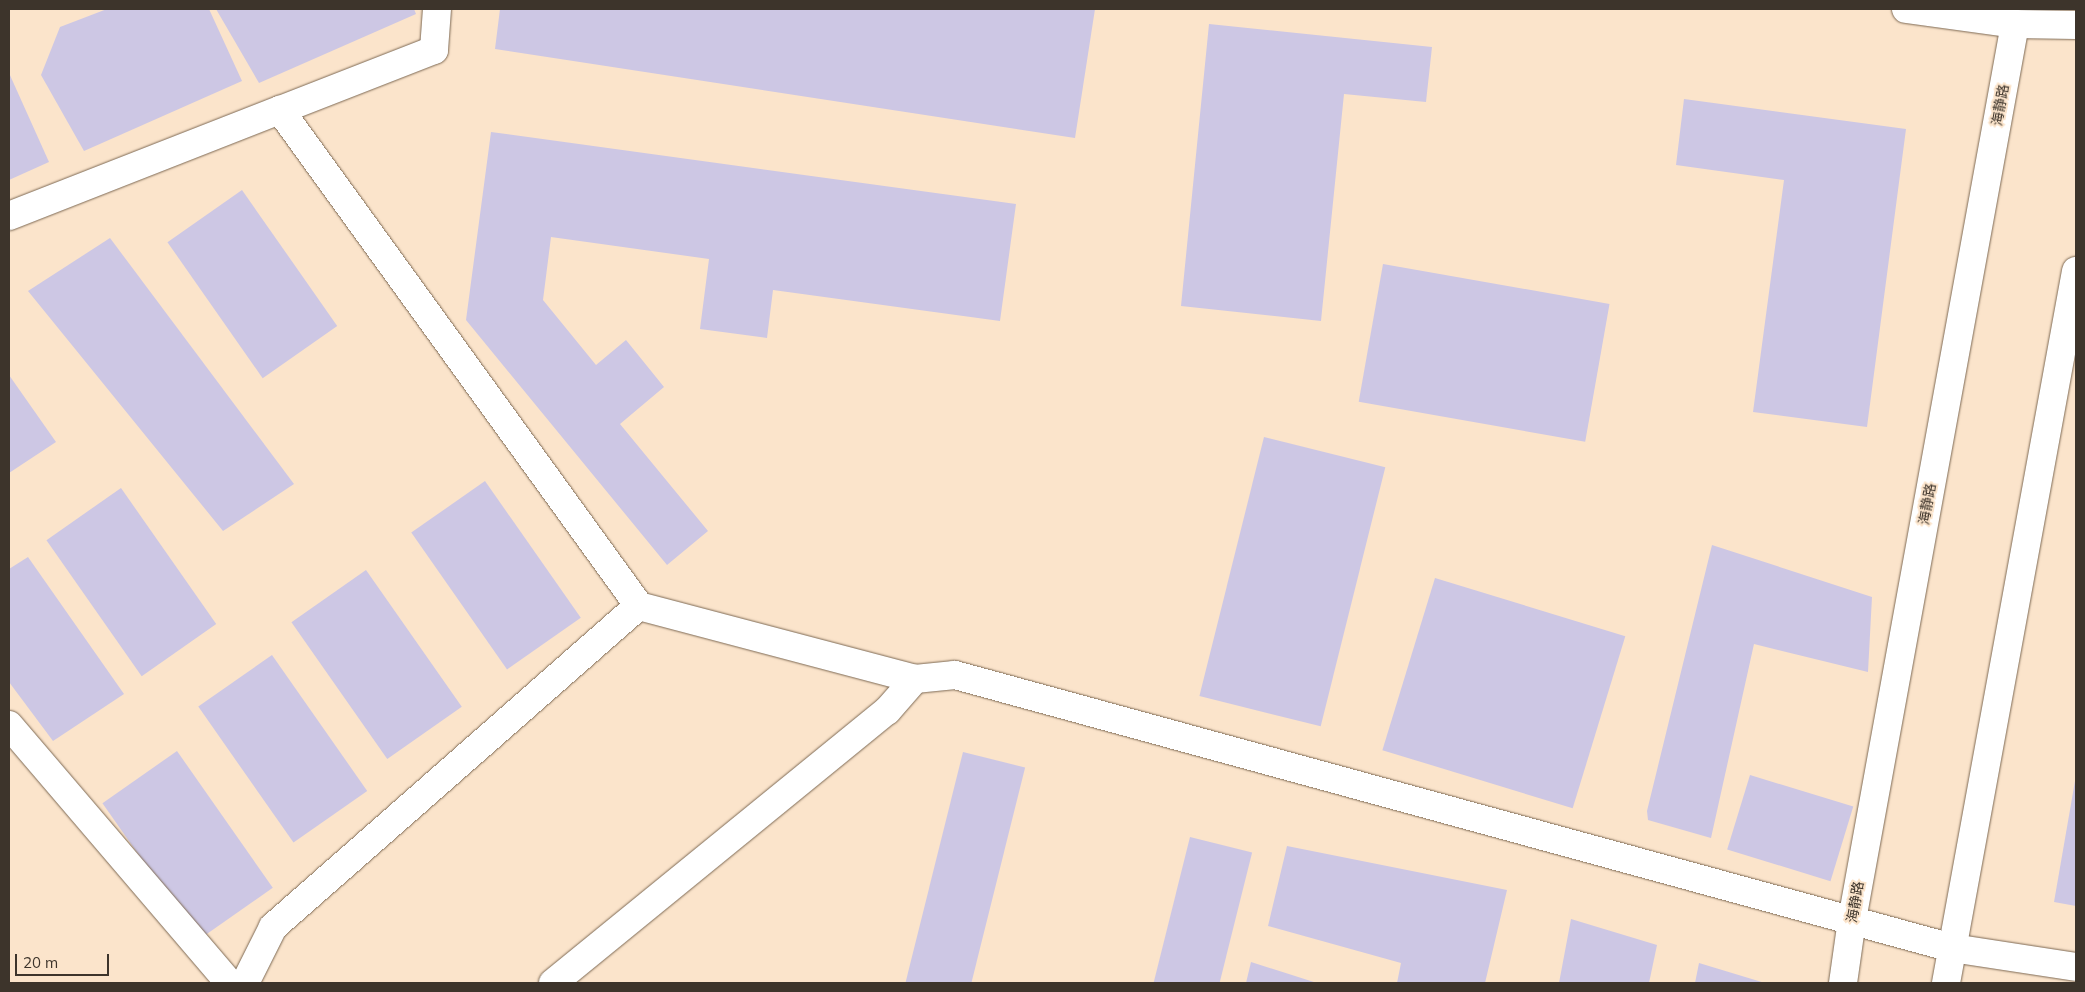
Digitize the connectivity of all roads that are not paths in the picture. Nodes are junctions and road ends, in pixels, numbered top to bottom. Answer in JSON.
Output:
{"nodes":[{"id":1,"x":437,"y":9,"type":"edge"},
{"id":2,"x":1906,"y":9,"type":"edge"},
{"id":3,"x":2015,"y":24,"type":"junction"},
{"id":4,"x":2076,"y":25,"type":"edge"},
{"id":5,"x":280,"y":110,"type":"junction"},
{"id":6,"x":9,"y":216,"type":"edge"},
{"id":7,"x":2076,"y":271,"type":"edge"},
{"id":8,"x":640,"y":606,"type":"junction"},
{"id":9,"x":915,"y":679,"type":"junction"},
{"id":10,"x":9,"y":725,"type":"edge"},
{"id":11,"x":1852,"y":920,"type":"junction"},
{"id":12,"x":1952,"y":948,"type":"junction"},
{"id":13,"x":2076,"y":968,"type":"edge"},
{"id":14,"x":230,"y":983,"type":"edge"},
{"id":15,"x":245,"y":983,"type":"edge"},
{"id":16,"x":553,"y":983,"type":"edge"},
{"id":17,"x":1843,"y":983,"type":"edge"},
{"id":18,"x":1946,"y":983,"type":"edge"}],
"edges":[{"from":1,"to":5,"type":"street"},
{"from":2,"to":3,"type":"street"},
{"from":3,"to":4,"type":"street"},
{"from":3,"to":11,"type":"street","name":"海静路"},
{"from":5,"to":6,"type":"street"},
{"from":5,"to":8,"type":"street"},
{"from":7,"to":12,"type":"street"},
{"from":8,"to":9,"type":"street"},
{"from":8,"to":15,"type":"street"},
{"from":9,"to":11,"type":"street"},
{"from":9,"to":16,"type":"street"},
{"from":10,"to":14,"type":"street"},
{"from":11,"to":12,"type":"street"},
{"from":11,"to":17,"type":"street","name":"海静路"},
{"from":12,"to":13,"type":"street"},
{"from":12,"to":18,"type":"street"}]}
